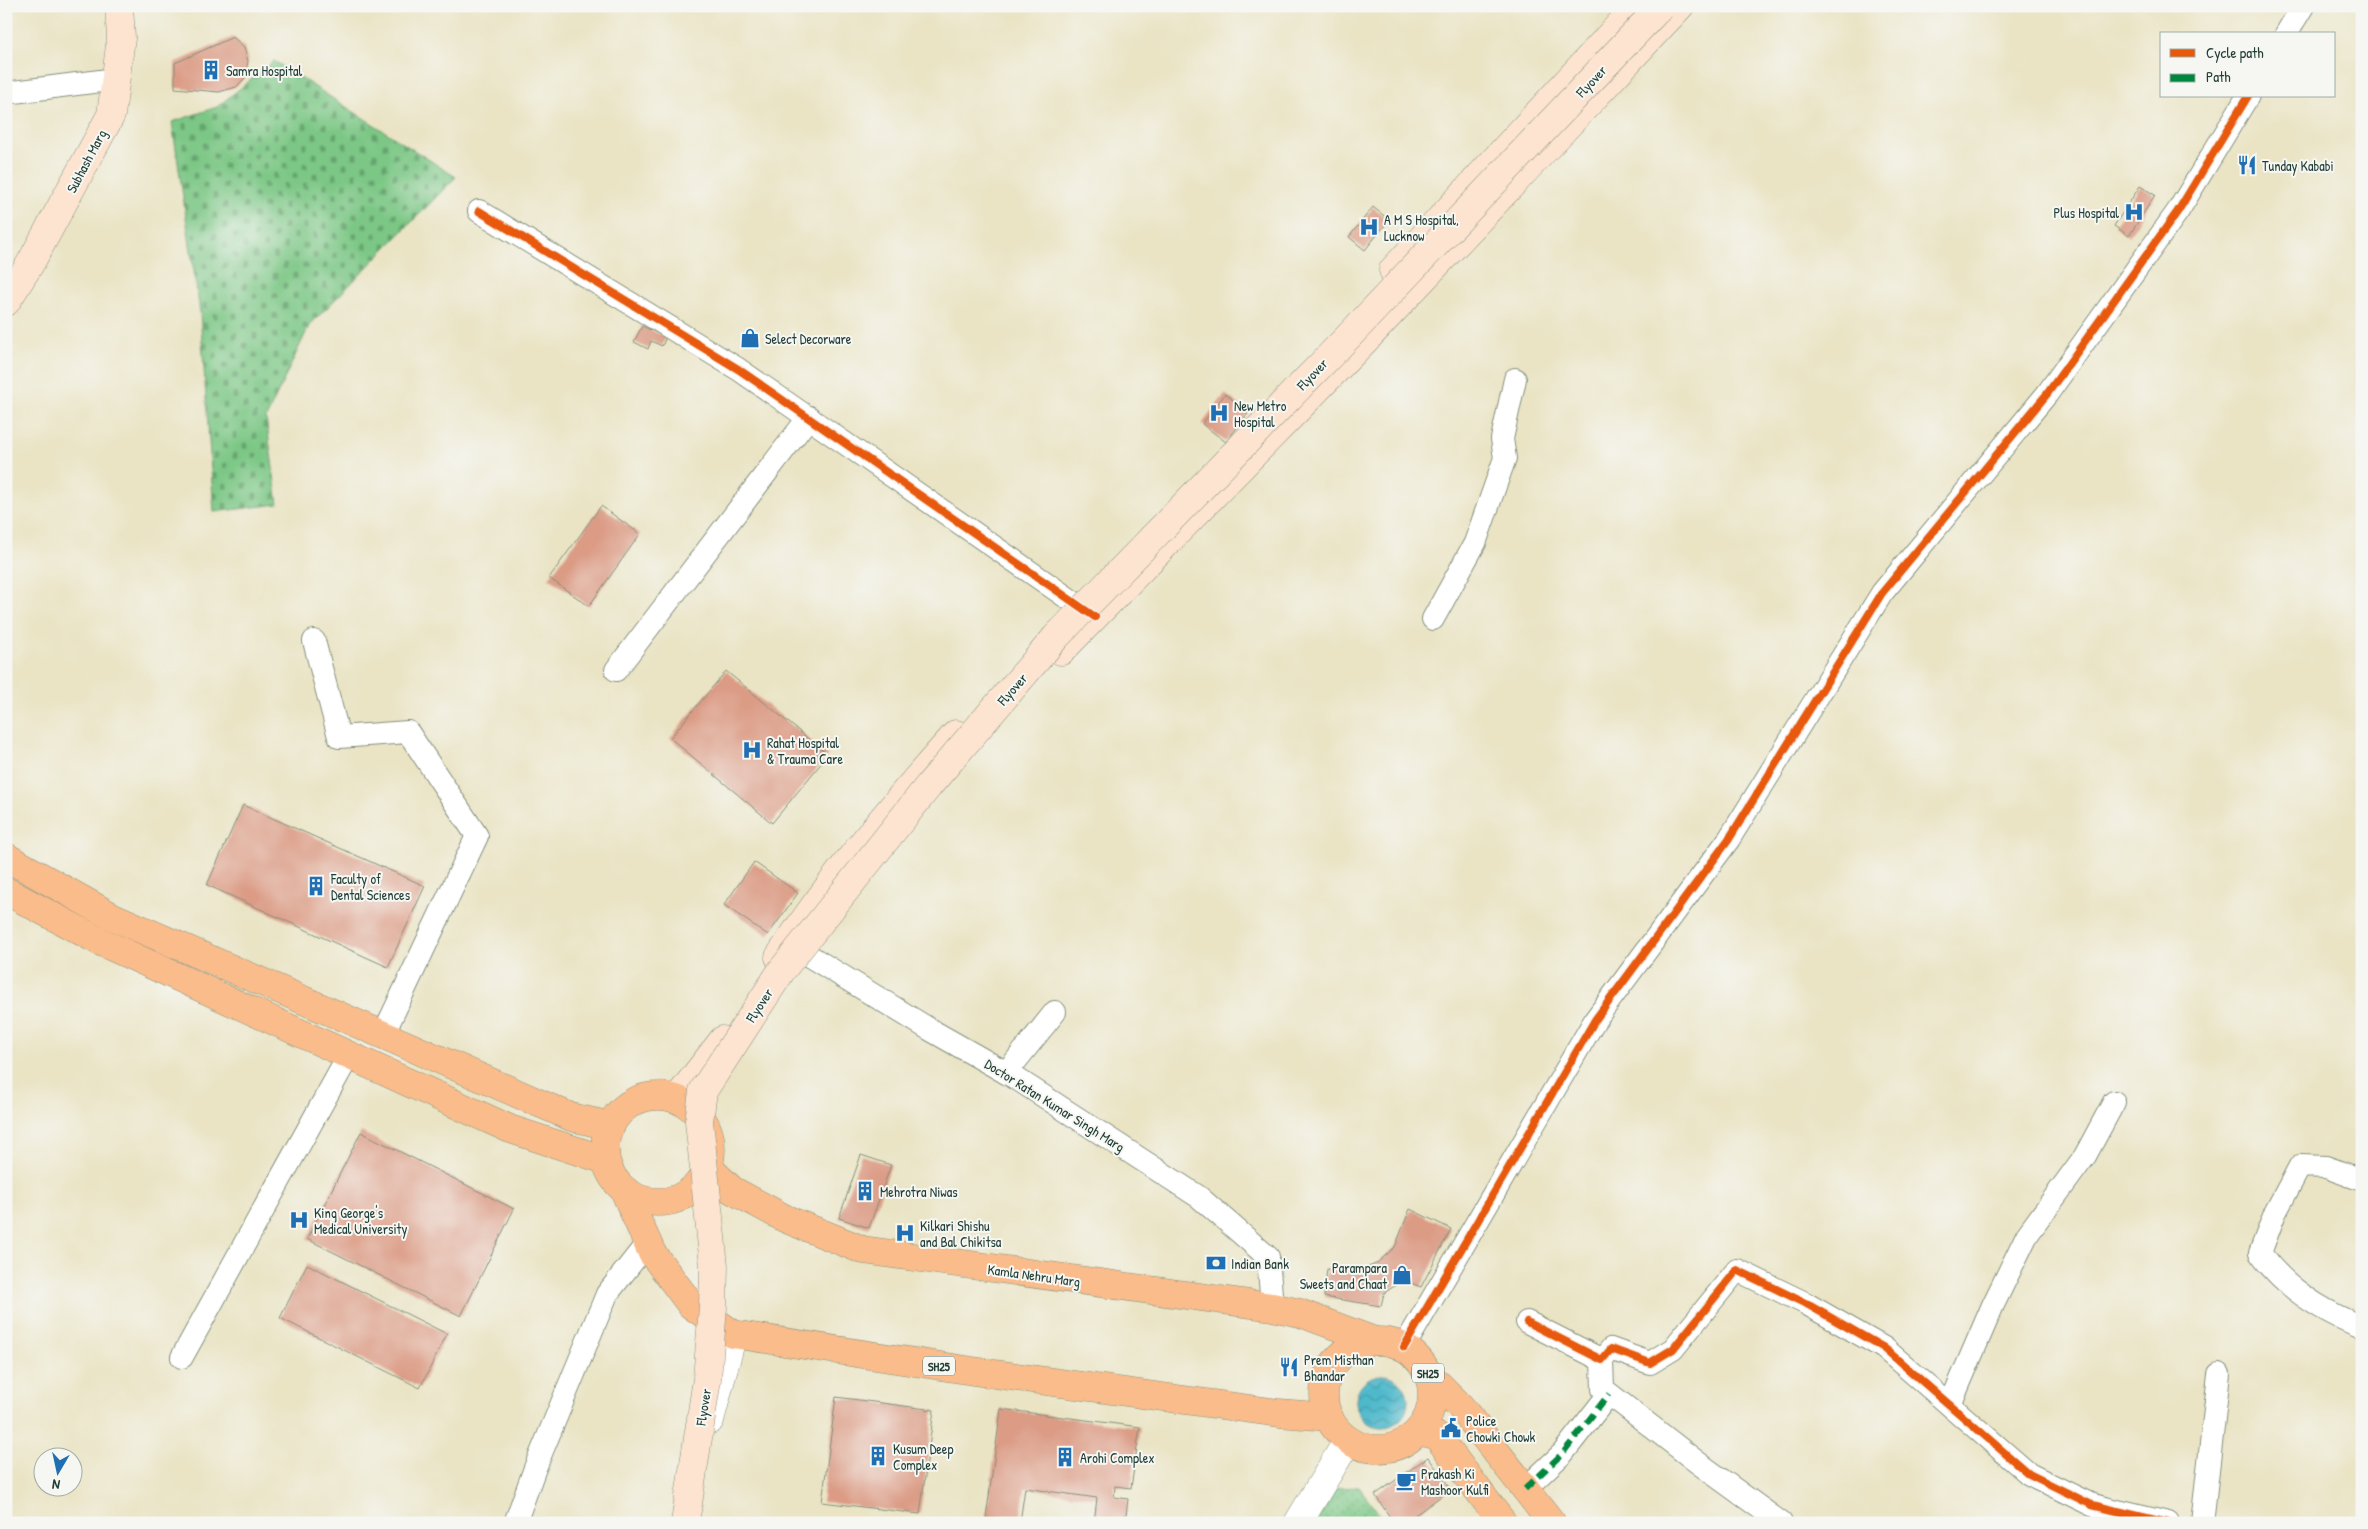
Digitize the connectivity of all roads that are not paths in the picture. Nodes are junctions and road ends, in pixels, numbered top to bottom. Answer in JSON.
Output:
{"nodes":[{"id":1,"x":119,"y":6,"type":"edge"},
{"id":2,"x":1637,"y":6,"type":"edge"},
{"id":3,"x":1661,"y":6,"type":"edge"},
{"id":4,"x":1680,"y":6,"type":"edge"},
{"id":5,"x":2303,"y":6,"type":"edge"},
{"id":6,"x":2287,"y":32,"type":"edge"},
{"id":7,"x":116,"y":79,"type":"junction"},
{"id":8,"x":6,"y":92,"type":"edge"},
{"id":9,"x":2247,"y":98,"type":"edge"},
{"id":10,"x":479,"y":210,"type":"dead end"},
{"id":11,"x":6,"y":302,"type":"edge"},
{"id":12,"x":1515,"y":379,"type":"dead end"},
{"id":13,"x":809,"y":416,"type":"junction"},
{"id":14,"x":1084,"y":610,"type":"junction"},
{"id":15,"x":1433,"y":619,"type":"dead end"},
{"id":16,"x":314,"y":641,"type":"dead end"},
{"id":17,"x":616,"y":670,"type":"dead end"},
{"id":18,"x":6,"y":857,"type":"edge"},
{"id":19,"x":6,"y":891,"type":"edge"},
{"id":20,"x":798,"y":948,"type":"junction"},
{"id":21,"x":198,"y":954,"type":"junction"},
{"id":22,"x":188,"y":982,"type":"junction"},
{"id":23,"x":1055,"y":1012,"type":"dead end"},
{"id":24,"x":384,"y":1035,"type":"junction"},
{"id":25,"x":349,"y":1055,"type":"junction"},
{"id":26,"x":1006,"y":1073,"type":"junction"},
{"id":27,"x":678,"y":1098,"type":"junction"},
{"id":28,"x":2114,"y":1102,"type":"dead end"},
{"id":29,"x":611,"y":1126,"type":"junction"},
{"id":30,"x":708,"y":1127,"type":"junction"},
{"id":31,"x":606,"y":1160,"type":"junction"},
{"id":32,"x":709,"y":1168,"type":"junction"},
{"id":33,"x":2362,"y":1180,"type":"edge"},
{"id":34,"x":624,"y":1190,"type":"junction"},
{"id":35,"x":648,"y":1242,"type":"junction"},
{"id":36,"x":1272,"y":1307,"type":"junction"},
{"id":37,"x":1527,"y":1322,"type":"dead end"},
{"id":38,"x":2362,"y":1326,"type":"edge"},
{"id":39,"x":733,"y":1334,"type":"junction"},
{"id":40,"x":1375,"y":1342,"type":"junction"},
{"id":41,"x":1404,"y":1347,"type":"junction"},
{"id":42,"x":182,"y":1357,"type":"dead end"},
{"id":43,"x":1602,"y":1360,"type":"junction"},
{"id":44,"x":1428,"y":1374,"type":"junction"},
{"id":45,"x":2218,"y":1374,"type":"dead end"},
{"id":46,"x":1609,"y":1394,"type":"junction"},
{"id":47,"x":1950,"y":1405,"type":"junction"},
{"id":48,"x":1329,"y":1417,"type":"junction"},
{"id":49,"x":1419,"y":1431,"type":"junction"},
{"id":50,"x":1348,"y":1440,"type":"junction"},
{"id":51,"x":1525,"y":1489,"type":"junction"},
{"id":52,"x":2135,"y":1519,"type":"edge"},
{"id":53,"x":516,"y":1523,"type":"edge"},
{"id":54,"x":684,"y":1523,"type":"edge"},
{"id":55,"x":1298,"y":1523,"type":"edge"},
{"id":56,"x":1503,"y":1523,"type":"edge"},
{"id":57,"x":1552,"y":1523,"type":"edge"},
{"id":58,"x":1781,"y":1523,"type":"edge"},
{"id":59,"x":2168,"y":1523,"type":"edge"},
{"id":60,"x":2202,"y":1523,"type":"edge"}],
"edges":[{"from":1,"to":7,"type":"main road","name":"Subhash Marg"},
{"from":2,"to":14,"type":"main road"},
{"from":3,"to":54,"type":"main road","name":"Flyover","bridge":true},
{"from":4,"to":14,"type":"main road"},
{"from":5,"to":6,"type":"street"},
{"from":7,"to":8,"type":"street"},
{"from":7,"to":11,"type":"main road","name":"Subhash Marg"},
{"from":9,"to":41,"type":"street"},
{"from":10,"to":13,"type":"street"},
{"from":12,"to":15,"type":"street"},
{"from":13,"to":14,"type":"street"},
{"from":13,"to":17,"type":"street"},
{"from":14,"to":20,"type":"main road"},
{"from":16,"to":24,"type":"street"},
{"from":18,"to":21,"type":"main road"},
{"from":19,"to":22,"type":"main road"},
{"from":20,"to":26,"type":"street","name":"Doctor Ratan Kumar Singh Marg"},
{"from":20,"to":27,"type":"main road"},
{"from":20,"to":30,"type":"main road"},
{"from":21,"to":22,"type":"main road"},
{"from":21,"to":24,"type":"main road"},
{"from":22,"to":25,"type":"main road"},
{"from":23,"to":26,"type":"street"},
{"from":24,"to":29,"type":"main road"},
{"from":25,"to":31,"type":"main road"},
{"from":25,"to":42,"type":"street"},
{"from":26,"to":36,"type":"street","name":"Doctor Ratan Kumar Singh Marg"},
{"from":27,"to":29,"type":"main road"},
{"from":27,"to":30,"type":"main road"},
{"from":28,"to":47,"type":"street"},
{"from":29,"to":31,"type":"main road"},
{"from":30,"to":32,"type":"main road"},
{"from":31,"to":34,"type":"main road"},
{"from":32,"to":34,"type":"main road"},
{"from":32,"to":36,"type":"main road","name":"Kamla Nehru Marg","number":"SH25"},
{"from":33,"to":38,"type":"street"},
{"from":34,"to":35,"type":"main road","number":"SH25"},
{"from":35,"to":39,"type":"main road","number":"SH25"},
{"from":35,"to":53,"type":"street"},
{"from":36,"to":40,"type":"main road","name":"Kamla Nehru Marg","number":"SH25"},
{"from":37,"to":43,"type":"street"},
{"from":39,"to":48,"type":"main road","number":"SH25"},
{"from":39,"to":54,"type":"street"},
{"from":40,"to":41,"type":"main road","number":"SH25"},
{"from":40,"to":48,"type":"main road","number":"SH25"},
{"from":41,"to":44,"type":"main road","number":"SH25"},
{"from":43,"to":46,"type":"street"},
{"from":43,"to":47,"type":"street"},
{"from":44,"to":49,"type":"main road","number":"SH25"},
{"from":44,"to":51,"type":"main road","number":"SH25"},
{"from":45,"to":60,"type":"street"},
{"from":46,"to":51,"type":"street"},
{"from":46,"to":58,"type":"street"},
{"from":47,"to":52,"type":"street"},
{"from":48,"to":50,"type":"main road"},
{"from":49,"to":50,"type":"main road","number":"SH25"},
{"from":49,"to":56,"type":"main road"},
{"from":50,"to":55,"type":"street"},
{"from":51,"to":57,"type":"main road","number":"SH25"},
{"from":52,"to":59,"type":"street"}]}
